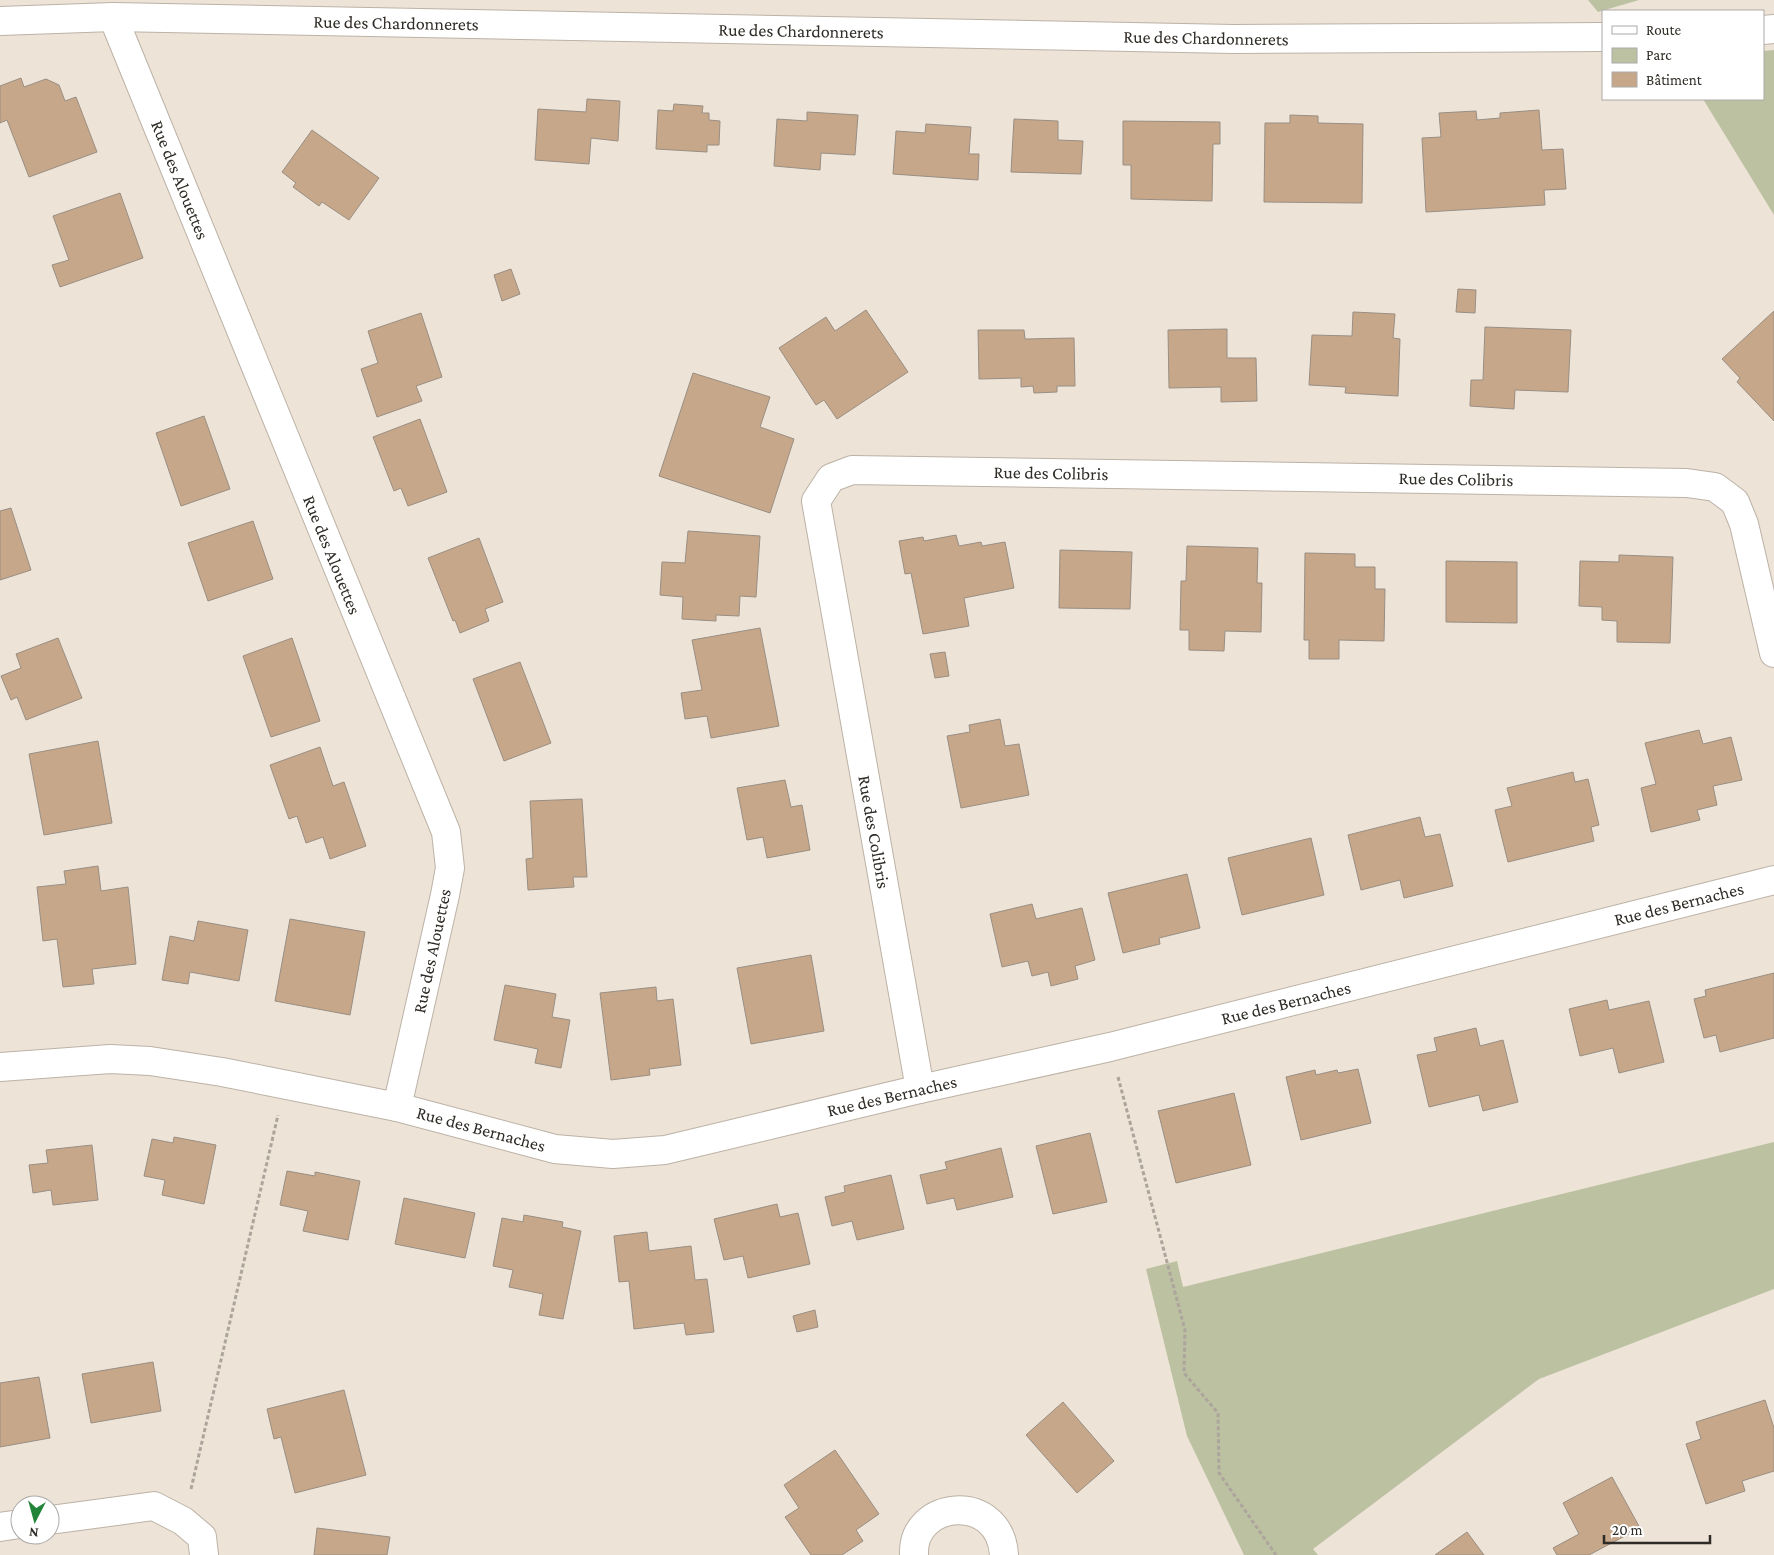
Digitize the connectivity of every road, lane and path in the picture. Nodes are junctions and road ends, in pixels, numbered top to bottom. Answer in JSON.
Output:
{"nodes":[{"id":1,"x":113,"y":18,"type":"junction"},
{"id":2,"x":0,"y":21,"type":"edge"},
{"id":3,"x":1602,"y":37,"type":"edge"},
{"id":4,"x":1774,"y":653,"type":"edge"},
{"id":5,"x":1774,"y":880,"type":"edge"},
{"id":6,"x":1110,"y":1047,"type":"junction"},
{"id":7,"x":0,"y":1067,"type":"edge"},
{"id":8,"x":285,"y":1085,"type":"junction"},
{"id":9,"x":920,"y":1089,"type":"junction"},
{"id":10,"x":397,"y":1107,"type":"junction"},
{"id":11,"x":60,"y":1519,"type":"edge"},
{"id":12,"x":183,"y":1521,"type":"junction"},
{"id":13,"x":204,"y":1555,"type":"edge"},
{"id":14,"x":914,"y":1555,"type":"edge"},
{"id":15,"x":1004,"y":1555,"type":"edge"},
{"id":16,"x":1276,"y":1555,"type":"edge"}],
"edges":[{"from":1,"to":2,"type":"street","name":"Rue des Chardonnerets"},
{"from":1,"to":3,"type":"street","name":"Rue des Chardonnerets"},
{"from":1,"to":10,"type":"street","name":"Rue des Alouettes"},
{"from":4,"to":9,"type":"street","name":"Rue des Colibris"},
{"from":5,"to":6,"type":"street","name":"Rue des Bernaches"},
{"from":6,"to":9,"type":"street","name":"Rue des Bernaches"},
{"from":6,"to":16,"type":"path"},
{"from":7,"to":8,"type":"street","name":"Rue des Bernaches"},
{"from":8,"to":10,"type":"street","name":"Rue des Bernaches"},
{"from":8,"to":12,"type":"path"},
{"from":9,"to":10,"type":"street","name":"Rue des Bernaches"},
{"from":11,"to":12,"type":"street"},
{"from":12,"to":13,"type":"street"},
{"from":14,"to":15,"type":"street"}]}
